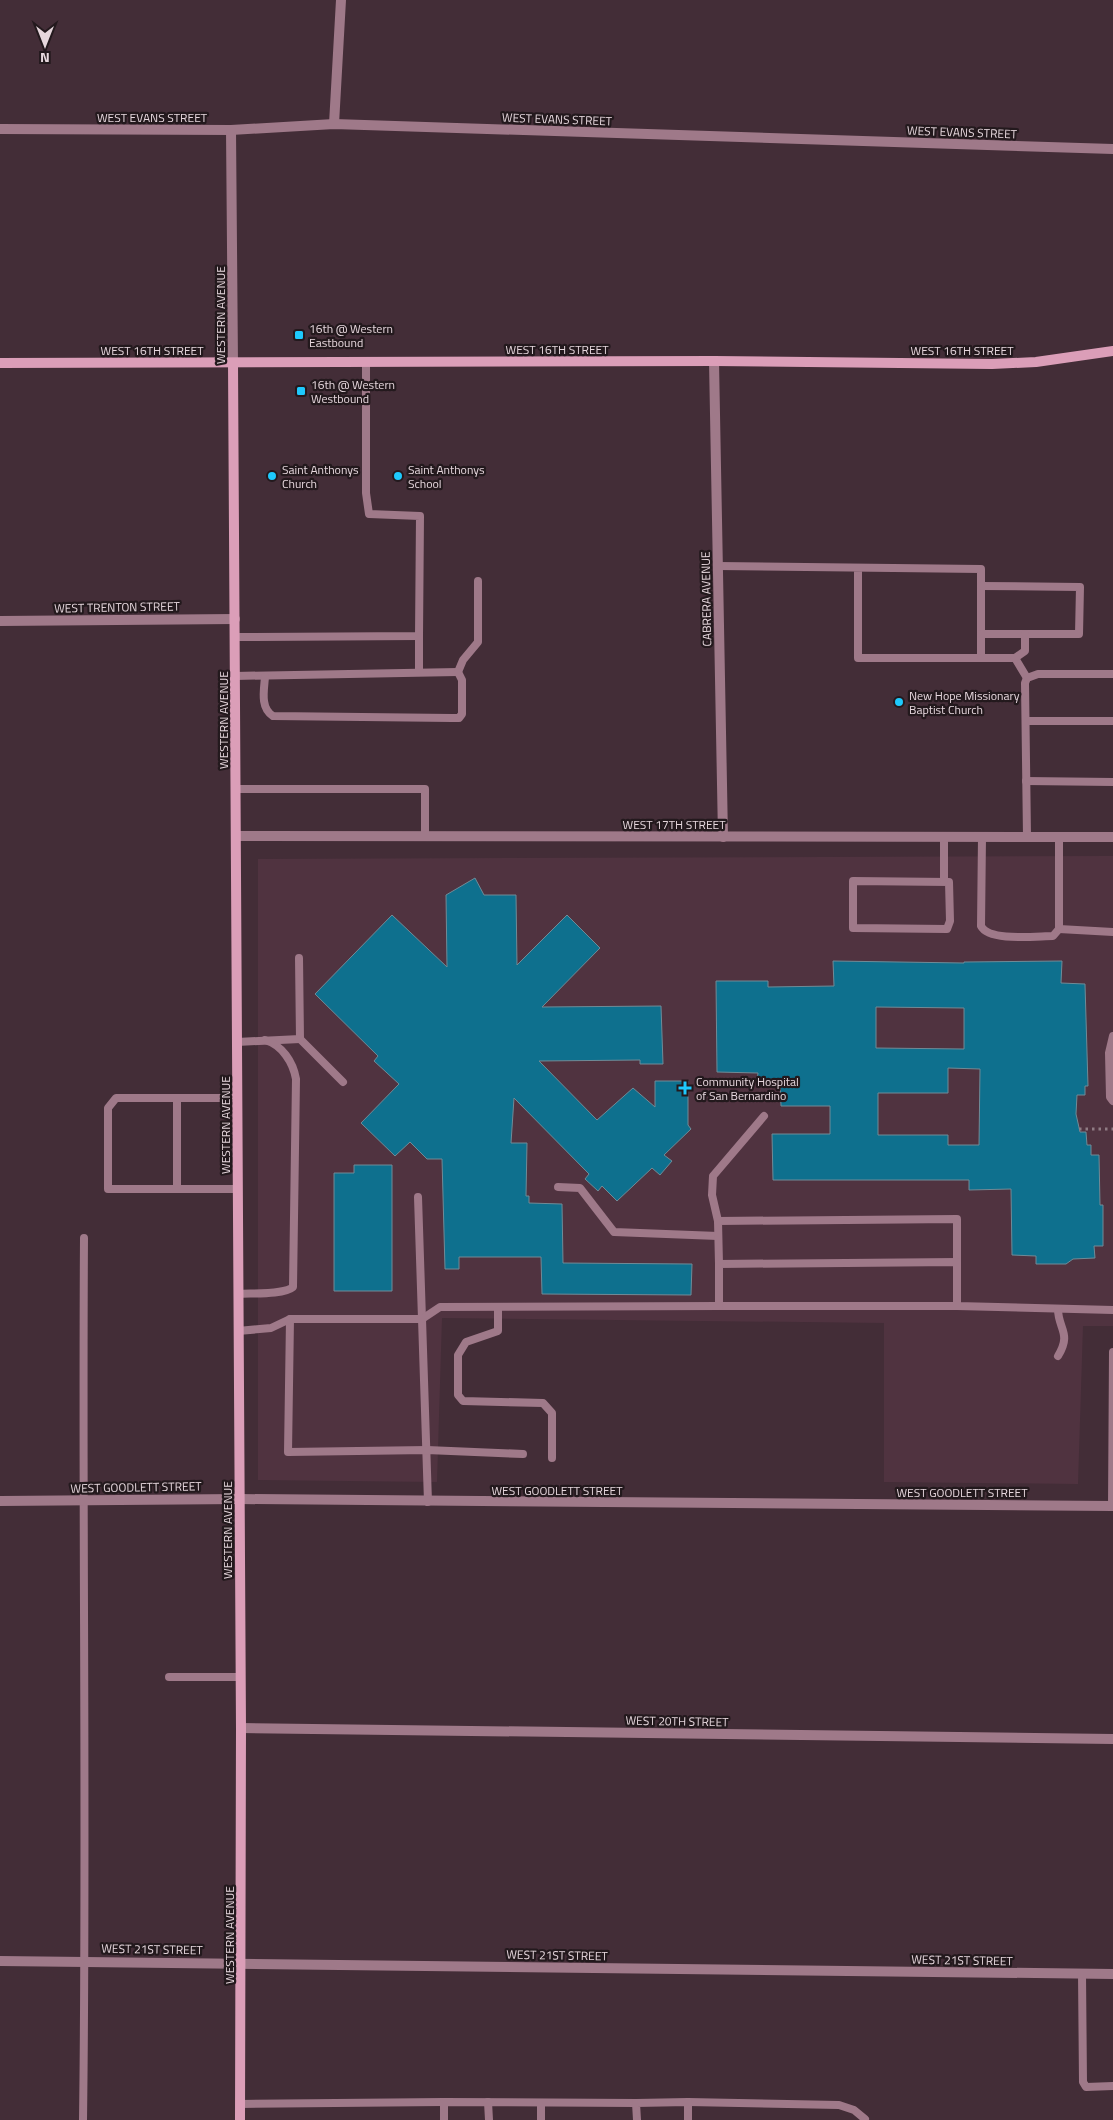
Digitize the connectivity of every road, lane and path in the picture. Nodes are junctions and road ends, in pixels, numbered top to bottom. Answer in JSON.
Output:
{"nodes":[{"id":1,"x":341,"y":0,"type":"edge"},
{"id":2,"x":334,"y":124,"type":"junction"},
{"id":3,"x":0,"y":129,"type":"edge"},
{"id":4,"x":231,"y":130,"type":"junction"},
{"id":5,"x":1113,"y":149,"type":"edge"},
{"id":6,"x":1113,"y":351,"type":"edge"},
{"id":7,"x":714,"y":361,"type":"junction"},
{"id":8,"x":366,"y":362,"type":"junction"},
{"id":9,"x":0,"y":363,"type":"edge"},
{"id":10,"x":233,"y":363,"type":"junction"},
{"id":11,"x":718,"y":566,"type":"junction"},
{"id":12,"x":858,"y":568,"type":"junction"},
{"id":13,"x":478,"y":581,"type":"dead end"},
{"id":14,"x":982,"y":586,"type":"junction"},
{"id":15,"x":234,"y":619,"type":"junction"},
{"id":16,"x":0,"y":621,"type":"edge"},
{"id":17,"x":982,"y":634,"type":"junction"},
{"id":18,"x":1025,"y":634,"type":"junction"},
{"id":19,"x":419,"y":636,"type":"junction"},
{"id":20,"x":235,"y":637,"type":"junction"},
{"id":21,"x":982,"y":658,"type":"junction"},
{"id":22,"x":1015,"y":658,"type":"junction"},
{"id":23,"x":419,"y":672,"type":"junction"},
{"id":24,"x":458,"y":672,"type":"junction"},
{"id":25,"x":1113,"y":674,"type":"edge"},
{"id":26,"x":235,"y":676,"type":"junction"},
{"id":27,"x":264,"y":677,"type":"junction"},
{"id":28,"x":1027,"y":678,"type":"junction"},
{"id":29,"x":1113,"y":721,"type":"edge"},
{"id":30,"x":1026,"y":722,"type":"junction"},
{"id":31,"x":1026,"y":781,"type":"junction"},
{"id":32,"x":1113,"y":782,"type":"edge"},
{"id":33,"x":236,"y":789,"type":"junction"},
{"id":34,"x":236,"y":836,"type":"junction"},
{"id":35,"x":426,"y":836,"type":"junction"},
{"id":36,"x":723,"y":837,"type":"junction"},
{"id":37,"x":944,"y":837,"type":"junction"},
{"id":38,"x":982,"y":837,"type":"junction"},
{"id":39,"x":1027,"y":837,"type":"junction"},
{"id":40,"x":1059,"y":837,"type":"junction"},
{"id":41,"x":1113,"y":837,"type":"edge"},
{"id":42,"x":944,"y":881,"type":"junction"},
{"id":43,"x":1059,"y":929,"type":"junction"},
{"id":44,"x":1113,"y":932,"type":"edge"},
{"id":45,"x":299,"y":958,"type":"dead end"},
{"id":46,"x":1113,"y":1036,"type":"edge"},
{"id":47,"x":300,"y":1039,"type":"junction"},
{"id":48,"x":265,"y":1040,"type":"junction"},
{"id":49,"x":237,"y":1042,"type":"junction"},
{"id":50,"x":343,"y":1082,"type":"dead end"},
{"id":51,"x":177,"y":1098,"type":"junction"},
{"id":52,"x":237,"y":1098,"type":"junction"},
{"id":53,"x":1113,"y":1101,"type":"edge"},
{"id":54,"x":764,"y":1116,"type":"dead end"},
{"id":55,"x":1079,"y":1128,"type":"dead end"},
{"id":56,"x":1113,"y":1129,"type":"edge"},
{"id":57,"x":558,"y":1186,"type":"dead end"},
{"id":58,"x":177,"y":1189,"type":"junction"},
{"id":59,"x":238,"y":1189,"type":"junction"},
{"id":60,"x":418,"y":1197,"type":"dead end"},
{"id":61,"x":718,"y":1221,"type":"junction"},
{"id":62,"x":718,"y":1236,"type":"junction"},
{"id":63,"x":84,"y":1238,"type":"dead end"},
{"id":64,"x":957,"y":1262,"type":"junction"},
{"id":65,"x":719,"y":1264,"type":"junction"},
{"id":66,"x":238,"y":1294,"type":"junction"},
{"id":67,"x":719,"y":1306,"type":"junction"},
{"id":68,"x":957,"y":1306,"type":"junction"},
{"id":69,"x":498,"y":1307,"type":"junction"},
{"id":70,"x":1058,"y":1309,"type":"junction"},
{"id":71,"x":1113,"y":1310,"type":"edge"},
{"id":72,"x":290,"y":1319,"type":"junction"},
{"id":73,"x":422,"y":1319,"type":"junction"},
{"id":74,"x":238,"y":1331,"type":"junction"},
{"id":75,"x":1113,"y":1352,"type":"edge"},
{"id":76,"x":1058,"y":1356,"type":"dead end"},
{"id":77,"x":427,"y":1450,"type":"junction"},
{"id":78,"x":524,"y":1454,"type":"dead end"},
{"id":79,"x":552,"y":1458,"type":"dead end"},
{"id":80,"x":239,"y":1499,"type":"junction"},
{"id":81,"x":0,"y":1501,"type":"edge"},
{"id":82,"x":82,"y":1501,"type":"junction"},
{"id":83,"x":428,"y":1502,"type":"junction"},
{"id":84,"x":1112,"y":1506,"type":"edge"},
{"id":85,"x":169,"y":1677,"type":"dead end"},
{"id":86,"x":240,"y":1677,"type":"junction"},
{"id":87,"x":241,"y":1728,"type":"junction"},
{"id":88,"x":1113,"y":1739,"type":"edge"},
{"id":89,"x":0,"y":1961,"type":"edge"},
{"id":90,"x":85,"y":1961,"type":"junction"},
{"id":91,"x":241,"y":1963,"type":"junction"},
{"id":92,"x":1082,"y":1974,"type":"junction"},
{"id":93,"x":1113,"y":1974,"type":"edge"},
{"id":94,"x":1113,"y":2086,"type":"edge"},
{"id":95,"x":444,"y":2102,"type":"junction"},
{"id":96,"x":488,"y":2102,"type":"junction"},
{"id":97,"x":688,"y":2102,"type":"junction"},
{"id":98,"x":541,"y":2103,"type":"junction"},
{"id":99,"x":636,"y":2103,"type":"junction"},
{"id":100,"x":240,"y":2104,"type":"junction"},
{"id":101,"x":865,"y":2119,"type":"edge"},
{"id":102,"x":83,"y":2120,"type":"edge"},
{"id":103,"x":240,"y":2120,"type":"edge"},
{"id":104,"x":444,"y":2120,"type":"edge"},
{"id":105,"x":489,"y":2120,"type":"edge"},
{"id":106,"x":541,"y":2120,"type":"edge"},
{"id":107,"x":636,"y":2120,"type":"edge"},
{"id":108,"x":688,"y":2120,"type":"edge"}],
"edges":[{"from":1,"to":2,"type":"street"},
{"from":2,"to":4,"type":"street","name":"WEST EVANS STREET"},
{"from":2,"to":5,"type":"street","name":"WEST EVANS STREET"},
{"from":3,"to":4,"type":"street","name":"WEST EVANS STREET"},
{"from":4,"to":10,"type":"street","name":"WESTERN AVENUE"},
{"from":6,"to":7,"type":"street","name":"WEST 16TH STREET"},
{"from":7,"to":8,"type":"street","name":"WEST 16TH STREET"},
{"from":7,"to":11,"type":"street","name":"CABRERA AVENUE"},
{"from":8,"to":10,"type":"street","name":"WEST 16TH STREET"},
{"from":8,"to":19,"type":"lane"},
{"from":9,"to":10,"type":"street","name":"WEST 16TH STREET"},
{"from":10,"to":15,"type":"street","name":"WESTERN AVENUE"},
{"from":11,"to":12,"type":"lane"},
{"from":11,"to":36,"type":"street","name":"CABRERA AVENUE"},
{"from":12,"to":14,"type":"lane"},
{"from":12,"to":21,"type":"lane"},
{"from":13,"to":24,"type":"lane"},
{"from":14,"to":17,"type":"lane"},
{"from":14,"to":18,"type":"lane"},
{"from":15,"to":16,"type":"street","name":"WEST TRENTON STREET"},
{"from":15,"to":20,"type":"street","name":"WESTERN AVENUE"},
{"from":17,"to":18,"type":"lane"},
{"from":17,"to":21,"type":"lane"},
{"from":18,"to":22,"type":"lane"},
{"from":19,"to":20,"type":"lane"},
{"from":19,"to":23,"type":"lane"},
{"from":20,"to":26,"type":"street","name":"WESTERN AVENUE"},
{"from":21,"to":22,"type":"lane"},
{"from":22,"to":28,"type":"lane"},
{"from":23,"to":24,"type":"lane"},
{"from":23,"to":27,"type":"lane"},
{"from":24,"to":27,"type":"lane"},
{"from":25,"to":28,"type":"lane"},
{"from":26,"to":27,"type":"lane"},
{"from":26,"to":33,"type":"street","name":"WESTERN AVENUE"},
{"from":28,"to":30,"type":"lane"},
{"from":29,"to":30,"type":"lane"},
{"from":30,"to":31,"type":"lane"},
{"from":31,"to":32,"type":"lane"},
{"from":31,"to":39,"type":"lane"},
{"from":33,"to":34,"type":"street","name":"WESTERN AVENUE"},
{"from":33,"to":35,"type":"lane"},
{"from":34,"to":35,"type":"street","name":"WEST 17TH STREET"},
{"from":34,"to":49,"type":"street","name":"WESTERN AVENUE"},
{"from":35,"to":36,"type":"street","name":"WEST 17TH STREET"},
{"from":36,"to":37,"type":"street","name":"WEST 17TH STREET"},
{"from":37,"to":38,"type":"street","name":"WEST 17TH STREET"},
{"from":37,"to":42,"type":"lane"},
{"from":38,"to":39,"type":"street","name":"WEST 17TH STREET"},
{"from":38,"to":43,"type":"lane"},
{"from":39,"to":40,"type":"street","name":"WEST 17TH STREET"},
{"from":40,"to":41,"type":"street","name":"WEST 17TH STREET"},
{"from":40,"to":43,"type":"lane"},
{"from":42,"to":42,"type":"lane"},
{"from":43,"to":44,"type":"lane"},
{"from":45,"to":47,"type":"lane"},
{"from":46,"to":53,"type":"lane"},
{"from":47,"to":48,"type":"lane"},
{"from":47,"to":50,"type":"lane"},
{"from":48,"to":49,"type":"lane"},
{"from":48,"to":66,"type":"lane"},
{"from":49,"to":52,"type":"street","name":"WESTERN AVENUE"},
{"from":51,"to":52,"type":"lane"},
{"from":51,"to":58,"type":"lane"},
{"from":51,"to":58,"type":"lane"},
{"from":52,"to":59,"type":"street","name":"WESTERN AVENUE"},
{"from":54,"to":61,"type":"lane"},
{"from":55,"to":56,"type":"path"},
{"from":57,"to":62,"type":"lane"},
{"from":58,"to":59,"type":"lane"},
{"from":59,"to":66,"type":"street","name":"WESTERN AVENUE"},
{"from":60,"to":73,"type":"lane"},
{"from":61,"to":62,"type":"lane"},
{"from":61,"to":64,"type":"lane"},
{"from":62,"to":65,"type":"lane"},
{"from":63,"to":82,"type":"lane"},
{"from":64,"to":65,"type":"lane"},
{"from":64,"to":68,"type":"lane"},
{"from":65,"to":67,"type":"lane"},
{"from":66,"to":74,"type":"street","name":"WESTERN AVENUE"},
{"from":67,"to":68,"type":"lane"},
{"from":67,"to":69,"type":"lane"},
{"from":68,"to":70,"type":"lane"},
{"from":69,"to":73,"type":"lane"},
{"from":69,"to":79,"type":"lane"},
{"from":70,"to":71,"type":"lane"},
{"from":70,"to":76,"type":"lane"},
{"from":72,"to":73,"type":"lane"},
{"from":72,"to":74,"type":"lane"},
{"from":72,"to":77,"type":"lane"},
{"from":73,"to":77,"type":"lane"},
{"from":74,"to":80,"type":"street","name":"WESTERN AVENUE"},
{"from":75,"to":84,"type":"lane"},
{"from":77,"to":78,"type":"lane"},
{"from":77,"to":83,"type":"lane"},
{"from":80,"to":82,"type":"street","name":"WEST GOODLETT STREET"},
{"from":80,"to":83,"type":"street","name":"WEST GOODLETT STREET"},
{"from":80,"to":86,"type":"street","name":"WESTERN AVENUE"},
{"from":81,"to":82,"type":"street","name":"WEST GOODLETT STREET"},
{"from":82,"to":90,"type":"lane"},
{"from":83,"to":84,"type":"street","name":"WEST GOODLETT STREET"},
{"from":85,"to":86,"type":"lane"},
{"from":86,"to":87,"type":"street","name":"WESTERN AVENUE"},
{"from":87,"to":88,"type":"street","name":"WEST 20TH STREET"},
{"from":87,"to":91,"type":"street","name":"WESTERN AVENUE"},
{"from":89,"to":90,"type":"street","name":"WEST 21ST STREET"},
{"from":90,"to":91,"type":"street","name":"WEST 21ST STREET"},
{"from":90,"to":102,"type":"lane"},
{"from":91,"to":92,"type":"street","name":"WEST 21ST STREET"},
{"from":91,"to":100,"type":"street","name":"WESTERN AVENUE"},
{"from":92,"to":93,"type":"street","name":"WEST 21ST STREET"},
{"from":92,"to":94,"type":"lane"},
{"from":95,"to":96,"type":"lane"},
{"from":95,"to":100,"type":"lane"},
{"from":95,"to":104,"type":"lane"},
{"from":96,"to":98,"type":"lane"},
{"from":96,"to":105,"type":"lane"},
{"from":97,"to":99,"type":"lane"},
{"from":97,"to":101,"type":"lane"},
{"from":97,"to":108,"type":"lane"},
{"from":98,"to":99,"type":"lane"},
{"from":98,"to":106,"type":"lane"},
{"from":99,"to":107,"type":"lane"},
{"from":100,"to":103,"type":"street","name":"WESTERN AVENUE"}]}
